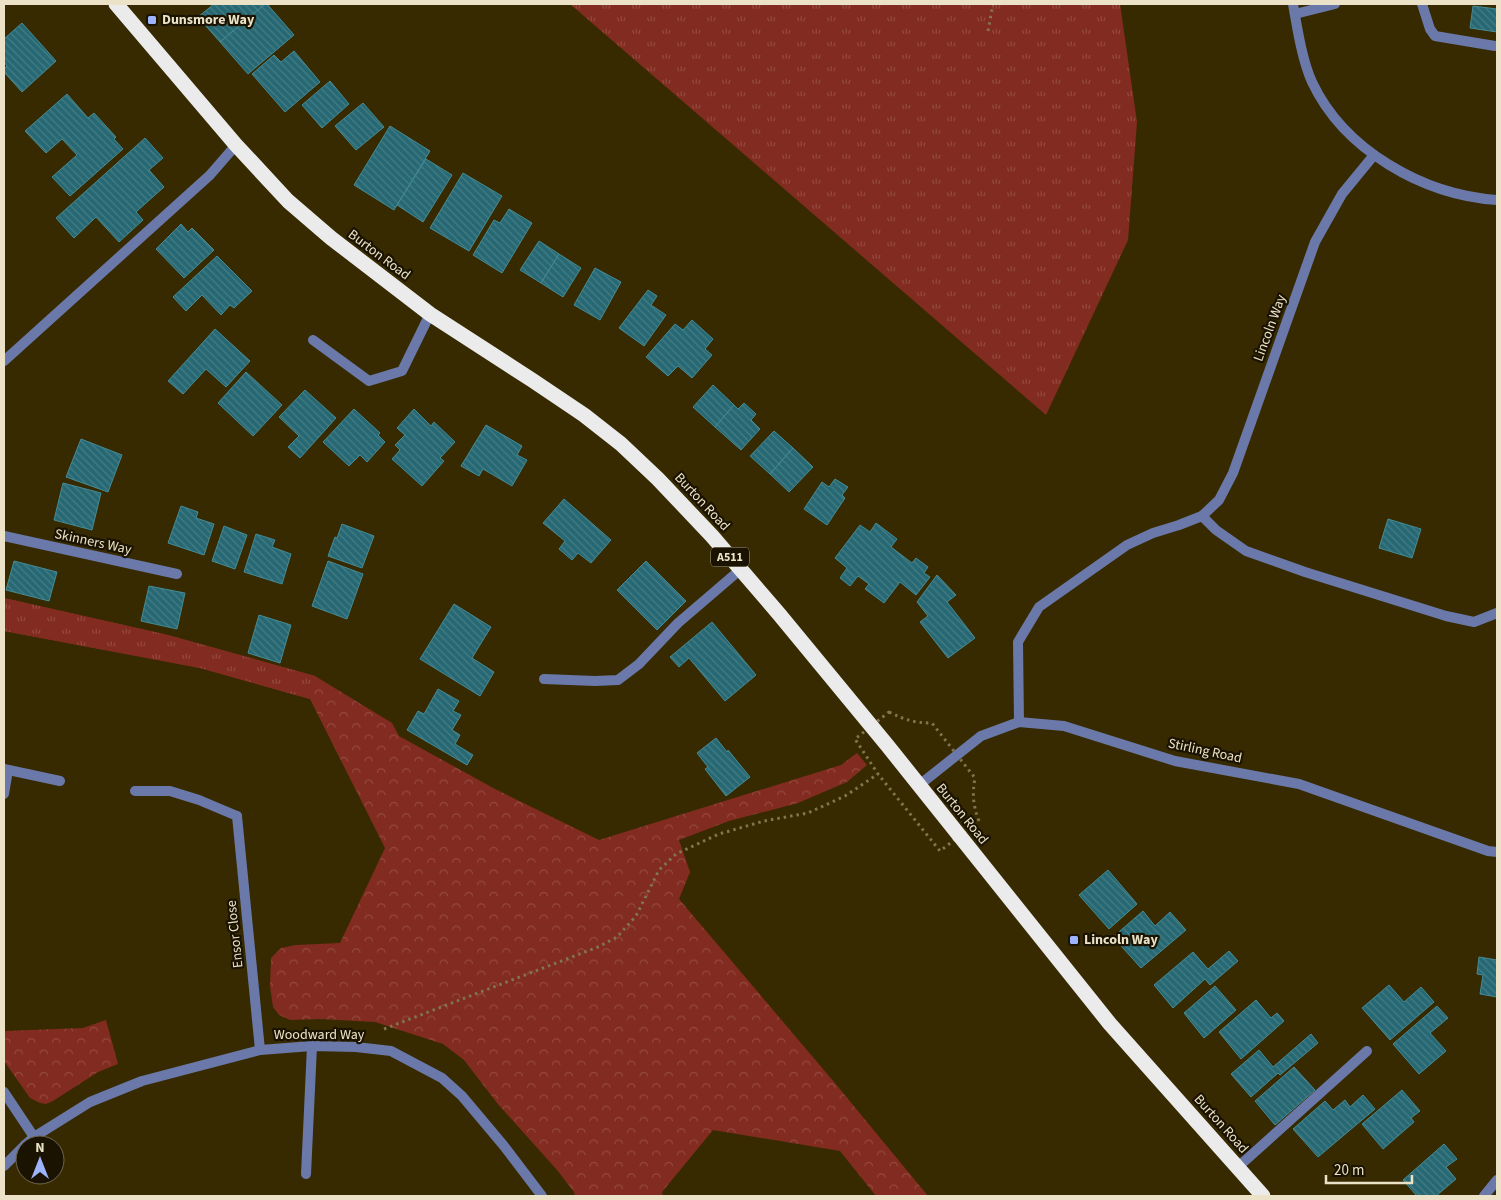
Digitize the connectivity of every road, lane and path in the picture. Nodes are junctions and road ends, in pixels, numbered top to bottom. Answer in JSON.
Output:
{"nodes":[{"id":1,"x":116,"y":4,"type":"edge"},
{"id":2,"x":993,"y":4,"type":"edge"},
{"id":3,"x":1335,"y":4,"type":"edge"},
{"id":4,"x":1422,"y":4,"type":"edge"},
{"id":5,"x":1294,"y":9,"type":"edge"},
{"id":6,"x":988,"y":31,"type":"dead end"},
{"id":7,"x":1495,"y":46,"type":"dead end"},
{"id":8,"x":236,"y":145,"type":"junction"},
{"id":9,"x":1374,"y":155,"type":"junction"},
{"id":10,"x":1497,"y":200,"type":"edge"},
{"id":11,"x":430,"y":314,"type":"junction"},
{"id":12,"x":313,"y":340,"type":"dead end"},
{"id":13,"x":4,"y":361,"type":"edge"},
{"id":14,"x":1202,"y":516,"type":"junction"},
{"id":15,"x":4,"y":536,"type":"edge"},
{"id":16,"x":741,"y":570,"type":"junction"},
{"id":17,"x":177,"y":574,"type":"dead end"},
{"id":18,"x":1497,"y":613,"type":"edge"},
{"id":19,"x":544,"y":679,"type":"dead end"},
{"id":20,"x":1019,"y":722,"type":"junction"},
{"id":21,"x":6,"y":770,"type":"edge"},
{"id":22,"x":878,"y":774,"type":"dead end"},
{"id":23,"x":60,"y":781,"type":"dead end"},
{"id":24,"x":918,"y":786,"type":"junction"},
{"id":25,"x":135,"y":791,"type":"dead end"},
{"id":26,"x":4,"y":794,"type":"edge"},
{"id":27,"x":1497,"y":852,"type":"edge"},
{"id":28,"x":312,"y":1046,"type":"junction"},
{"id":29,"x":356,"y":1047,"type":"junction"},
{"id":30,"x":260,"y":1050,"type":"junction"},
{"id":31,"x":1367,"y":1051,"type":"dead end"},
{"id":32,"x":4,"y":1092,"type":"edge"},
{"id":33,"x":33,"y":1135,"type":"edge"},
{"id":34,"x":37,"y":1135,"type":"edge"},
{"id":35,"x":15,"y":1155,"type":"edge"},
{"id":36,"x":4,"y":1166,"type":"edge"},
{"id":37,"x":1238,"y":1167,"type":"junction"},
{"id":38,"x":306,"y":1174,"type":"dead end"},
{"id":39,"x":1497,"y":1180,"type":"edge"},
{"id":40,"x":542,"y":1196,"type":"edge"},
{"id":41,"x":1263,"y":1196,"type":"edge"},
{"id":42,"x":1484,"y":1196,"type":"edge"}],
"edges":[{"from":1,"to":8,"type":"highway","name":"Burton Road","number":"A511"},
{"from":2,"to":6,"type":"path"},
{"from":3,"to":5,"type":"street"},
{"from":4,"to":7,"type":"street"},
{"from":5,"to":9,"type":"street"},
{"from":8,"to":11,"type":"highway","name":"Burton Road","number":"A511"},
{"from":8,"to":13,"type":"street"},
{"from":9,"to":10,"type":"street"},
{"from":9,"to":14,"type":"street","name":"Lincoln Way"},
{"from":11,"to":12,"type":"street"},
{"from":11,"to":16,"type":"highway","name":"Burton Road","number":"A511"},
{"from":14,"to":18,"type":"street"},
{"from":14,"to":20,"type":"street","name":"Lincoln Way"},
{"from":15,"to":17,"type":"street","name":"Skinners Way"},
{"from":16,"to":19,"type":"street"},
{"from":16,"to":24,"type":"highway","name":"Burton Road","number":"A511"},
{"from":20,"to":24,"type":"street","name":"Stirling Road"},
{"from":20,"to":27,"type":"street","name":"Stirling Road"},
{"from":21,"to":23,"type":"street"},
{"from":21,"to":26,"type":"street"},
{"from":22,"to":29,"type":"path"},
{"from":24,"to":37,"type":"highway","name":"Burton Road","number":"A511"},
{"from":25,"to":30,"type":"street","name":"Ensor Close"},
{"from":28,"to":29,"type":"street","name":"Woodward Way"},
{"from":28,"to":30,"type":"street","name":"Woodward Way"},
{"from":28,"to":38,"type":"street"},
{"from":29,"to":40,"type":"street","name":"Woodward Way"},
{"from":30,"to":34,"type":"street","name":"Woodward Way"},
{"from":31,"to":37,"type":"street"},
{"from":32,"to":33,"type":"street"},
{"from":35,"to":36,"type":"street","name":"Woodward Way"},
{"from":37,"to":41,"type":"highway","name":"Burton Road","number":"A511"},
{"from":39,"to":42,"type":"street"}]}
